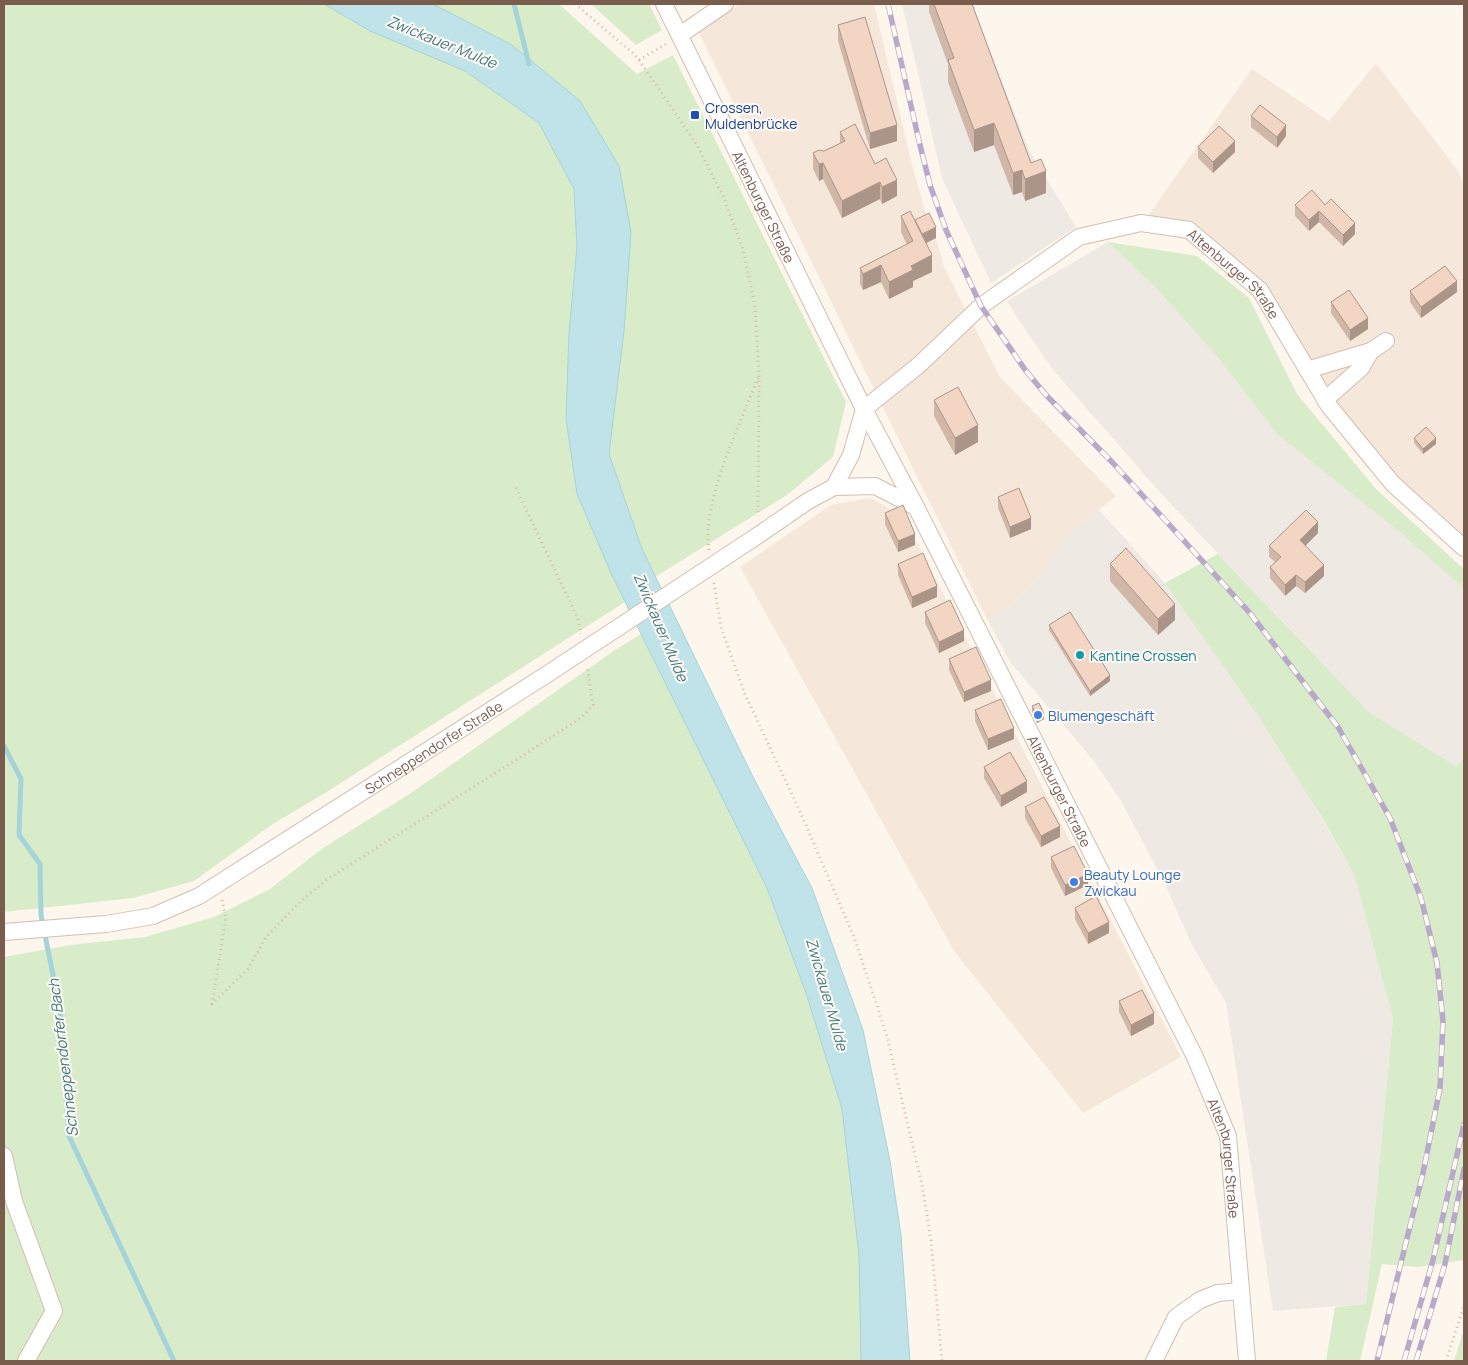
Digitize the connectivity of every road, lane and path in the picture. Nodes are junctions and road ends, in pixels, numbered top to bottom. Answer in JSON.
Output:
{"nodes":[{"id":1,"x":575,"y":4,"type":"edge"},
{"id":2,"x":664,"y":4,"type":"edge"},
{"id":3,"x":725,"y":4,"type":"edge"},
{"id":4,"x":680,"y":35,"type":"junction"},
{"id":5,"x":639,"y":60,"type":"junction"},
{"id":6,"x":1386,"y":341,"type":"dead end"},
{"id":7,"x":1371,"y":350,"type":"junction"},
{"id":8,"x":1307,"y":370,"type":"junction"},
{"id":9,"x":759,"y":376,"type":"junction"},
{"id":10,"x":1325,"y":400,"type":"junction"},
{"id":11,"x":864,"y":409,"type":"junction"},
{"id":12,"x":834,"y":487,"type":"junction"},
{"id":13,"x":516,"y":488,"type":"dead end"},
{"id":14,"x":916,"y":507,"type":"junction"},
{"id":15,"x":707,"y":536,"type":"dead end"},
{"id":16,"x":757,"y":536,"type":"junction"},
{"id":17,"x":1464,"y":548,"type":"edge"},
{"id":18,"x":721,"y":627,"type":"dead end"},
{"id":19,"x":581,"y":638,"type":"dead end"},
{"id":20,"x":585,"y":657,"type":"dead end"},
{"id":21,"x":218,"y":884,"type":"junction"},
{"id":22,"x":4,"y":932,"type":"edge"},
{"id":23,"x":4,"y":1156,"type":"edge"},
{"id":24,"x":1240,"y":1291,"type":"junction"},
{"id":25,"x":1464,"y":1306,"type":"edge"},
{"id":26,"x":26,"y":1361,"type":"edge"},
{"id":27,"x":942,"y":1361,"type":"edge"},
{"id":28,"x":1154,"y":1361,"type":"edge"},
{"id":29,"x":1247,"y":1361,"type":"edge"},
{"id":30,"x":1446,"y":1361,"type":"edge"}],
"edges":[{"from":1,"to":5,"type":"path"},
{"from":2,"to":4,"type":"street","name":"Altenburger Straße"},
{"from":3,"to":4,"type":"street"},
{"from":4,"to":5,"type":"path"},
{"from":4,"to":11,"type":"street","name":"Altenburger Straße"},
{"from":5,"to":9,"type":"path"},
{"from":6,"to":7,"type":"street"},
{"from":7,"to":8,"type":"street"},
{"from":7,"to":10,"type":"street"},
{"from":8,"to":10,"type":"street","name":"Altenburger Straße"},
{"from":8,"to":11,"type":"street","name":"Altenburger Straße"},
{"from":9,"to":15,"type":"path"},
{"from":9,"to":16,"type":"path"},
{"from":10,"to":17,"type":"street","name":"Altenburger Straße"},
{"from":11,"to":12,"type":"street"},
{"from":11,"to":14,"type":"street","name":"Altenburger Straße"},
{"from":12,"to":14,"type":"street","name":"Schneppendorfer Straße"},
{"from":12,"to":16,"type":"street","name":"Schneppendorfer Straße"},
{"from":13,"to":19,"type":"path"},
{"from":14,"to":24,"type":"street","name":"Altenburger Straße"},
{"from":16,"to":21,"type":"street","name":"Schneppendorfer Straße","bridge":true},
{"from":18,"to":27,"type":"path"},
{"from":20,"to":21,"type":"path"},
{"from":21,"to":22,"type":"street","name":"Schneppendorfer Straße"},
{"from":23,"to":26,"type":"street"},
{"from":24,"to":28,"type":"street"},
{"from":24,"to":29,"type":"street","name":"Altenburger Straße"},
{"from":25,"to":30,"type":"path"}]}
